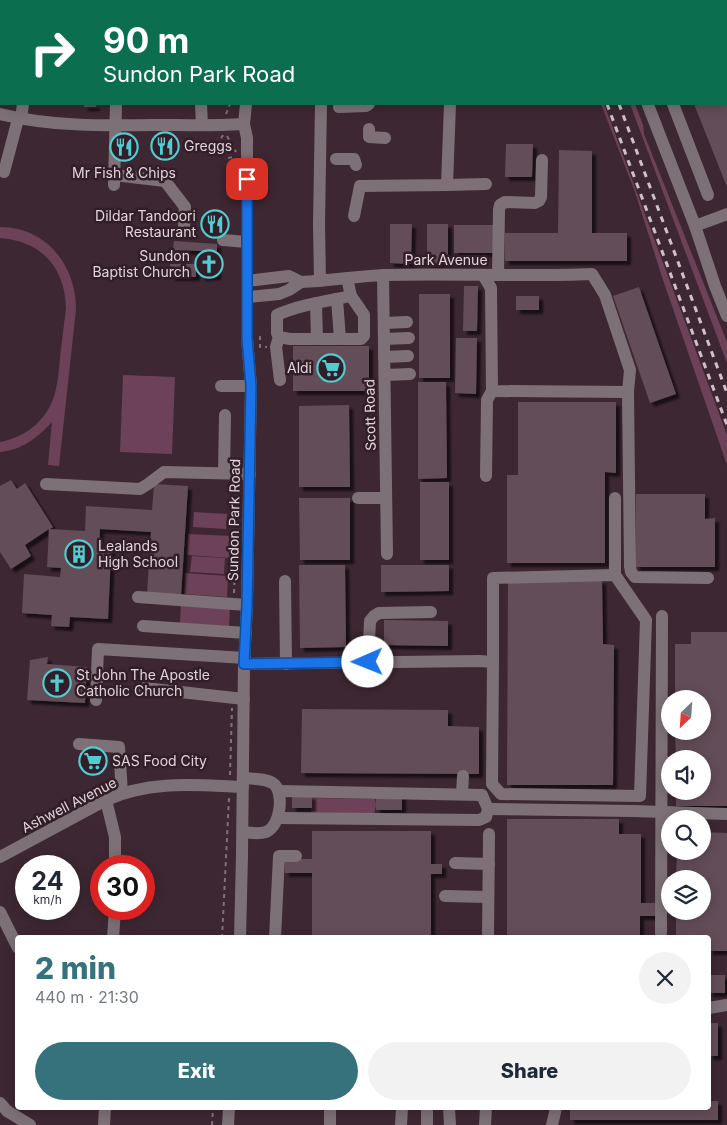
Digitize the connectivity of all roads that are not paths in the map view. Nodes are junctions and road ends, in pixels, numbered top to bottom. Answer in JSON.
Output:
{"nodes":[{"id":1,"x":23,"y":105,"type":"edge"},
{"id":2,"x":116,"y":105,"type":"edge"},
{"id":3,"x":202,"y":105,"type":"edge"},
{"id":4,"x":246,"y":105,"type":"edge"},
{"id":5,"x":321,"y":105,"type":"edge"},
{"id":6,"x":367,"y":105,"type":"edge"},
{"id":7,"x":450,"y":105,"type":"edge"},
{"id":8,"x":648,"y":105,"type":"edge"},
{"id":9,"x":673,"y":105,"type":"edge"},
{"id":10,"x":339,"y":107,"type":"dead end"},
{"id":11,"x":0,"y":114,"type":"edge"},
{"id":12,"x":20,"y":119,"type":"junction"},
{"id":13,"x":244,"y":124,"type":"junction"},
{"id":14,"x":202,"y":125,"type":"junction"},
{"id":15,"x":115,"y":126,"type":"junction"},
{"id":16,"x":385,"y":138,"type":"dead end"},
{"id":17,"x":336,"y":159,"type":"dead end"},
{"id":18,"x":542,"y":160,"type":"dead end"},
{"id":19,"x":4,"y":172,"type":"dead end"},
{"id":20,"x":486,"y":184,"type":"dead end"},
{"id":21,"x":447,"y":185,"type":"junction"},
{"id":22,"x":360,"y":186,"type":"junction"},
{"id":23,"x":708,"y":195,"type":"dead end"},
{"id":24,"x":727,"y":214,"type":"edge"},
{"id":25,"x":354,"y":216,"type":"dead end"},
{"id":26,"x":695,"y":226,"type":"junction"},
{"id":27,"x":184,"y":228,"type":"dead end"},
{"id":28,"x":223,"y":240,"type":"dead end"},
{"id":29,"x":247,"y":242,"type":"junction"},
{"id":30,"x":383,"y":275,"type":"junction"},
{"id":31,"x":483,"y":275,"type":"junction"},
{"id":32,"x":498,"y":275,"type":"junction"},
{"id":33,"x":347,"y":278,"type":"junction"},
{"id":34,"x":247,"y":280,"type":"junction"},
{"id":35,"x":320,"y":281,"type":"junction"},
{"id":36,"x":301,"y":282,"type":"junction"},
{"id":37,"x":351,"y":296,"type":"junction"},
{"id":38,"x":248,"y":297,"type":"junction"},
{"id":39,"x":338,"y":299,"type":"junction"},
{"id":40,"x":316,"y":303,"type":"junction"},
{"id":41,"x":727,"y":316,"type":"edge"},
{"id":42,"x":407,"y":322,"type":"dead end"},
{"id":43,"x":384,"y":323,"type":"junction"},
{"id":44,"x":279,"y":337,"type":"junction"},
{"id":45,"x":384,"y":338,"type":"junction"},
{"id":46,"x":409,"y":338,"type":"dead end"},
{"id":47,"x":317,"y":339,"type":"junction"},
{"id":48,"x":340,"y":339,"type":"junction"},
{"id":49,"x":408,"y":356,"type":"dead end"},
{"id":50,"x":384,"y":357,"type":"junction"},
{"id":51,"x":410,"y":374,"type":"dead end"},
{"id":52,"x":385,"y":375,"type":"junction"},
{"id":53,"x":280,"y":380,"type":"dead end"},
{"id":54,"x":221,"y":386,"type":"dead end"},
{"id":55,"x":251,"y":386,"type":"junction"},
{"id":56,"x":492,"y":391,"type":"junction"},
{"id":57,"x":628,"y":392,"type":"junction"},
{"id":58,"x":225,"y":415,"type":"dead end"},
{"id":59,"x":224,"y":473,"type":"junction"},
{"id":60,"x":250,"y":474,"type":"junction"},
{"id":61,"x":486,"y":476,"type":"dead end"},
{"id":62,"x":46,"y":484,"type":"dead end"},
{"id":63,"x":358,"y":498,"type":"dead end"},
{"id":64,"x":386,"y":498,"type":"junction"},
{"id":65,"x":615,"y":498,"type":"dead end"},
{"id":66,"x":387,"y":554,"type":"dead end"},
{"id":67,"x":615,"y":575,"type":"junction"},
{"id":68,"x":708,"y":578,"type":"dead end"},
{"id":69,"x":285,"y":581,"type":"dead end"},
{"id":70,"x":138,"y":598,"type":"dead end"},
{"id":71,"x":247,"y":605,"type":"junction"},
{"id":72,"x":431,"y":612,"type":"dead end"},
{"id":73,"x":662,"y":616,"type":"dead end"},
{"id":74,"x":143,"y":626,"type":"dead end"},
{"id":75,"x":246,"y":633,"type":"junction"},
{"id":76,"x":244,"y":661,"type":"junction"},
{"id":77,"x":368,"y":662,"type":"junction"},
{"id":78,"x":493,"y":662,"type":"junction"},
{"id":79,"x":286,"y":664,"type":"junction"},
{"id":80,"x":144,"y":688,"type":"dead end"},
{"id":81,"x":96,"y":700,"type":"dead end"},
{"id":82,"x":244,"y":700,"type":"junction"},
{"id":83,"x":79,"y":744,"type":"dead end"},
{"id":84,"x":463,"y":776,"type":"dead end"},
{"id":85,"x":243,"y":782,"type":"junction"},
{"id":86,"x":280,"y":791,"type":"junction"},
{"id":87,"x":122,"y":793,"type":"junction"},
{"id":88,"x":462,"y":794,"type":"junction"},
{"id":89,"x":106,"y":800,"type":"junction"},
{"id":90,"x":488,"y":809,"type":"junction"},
{"id":91,"x":662,"y":810,"type":"edge"},
{"id":92,"x":661,"y":812,"type":"edge"},
{"id":93,"x":711,"y":814,"type":"edge"},
{"id":94,"x":727,"y":814,"type":"edge"},
{"id":95,"x":278,"y":818,"type":"junction"},
{"id":96,"x":243,"y":832,"type":"junction"},
{"id":97,"x":489,"y":834,"type":"dead end"},
{"id":98,"x":115,"y":855,"type":"edge"},
{"id":99,"x":296,"y":856,"type":"dead end"},
{"id":100,"x":0,"y":857,"type":"edge"},
{"id":101,"x":662,"y":860,"type":"edge"},
{"id":102,"x":455,"y":864,"type":"dead end"},
{"id":103,"x":489,"y":864,"type":"junction"},
{"id":104,"x":445,"y":896,"type":"dead end"},
{"id":105,"x":488,"y":896,"type":"junction"},
{"id":106,"x":0,"y":912,"type":"edge"},
{"id":107,"x":114,"y":920,"type":"edge"},
{"id":108,"x":113,"y":935,"type":"edge"},
{"id":109,"x":240,"y":935,"type":"edge"},
{"id":110,"x":275,"y":935,"type":"edge"},
{"id":111,"x":488,"y":935,"type":"edge"},
{"id":112,"x":661,"y":935,"type":"edge"},
{"id":113,"x":15,"y":942,"type":"edge"},
{"id":114,"x":727,"y":1005,"type":"edge"},
{"id":115,"x":711,"y":1008,"type":"edge"},
{"id":116,"x":105,"y":1110,"type":"edge"},
{"id":117,"x":229,"y":1110,"type":"edge"},
{"id":118,"x":330,"y":1110,"type":"edge"},
{"id":119,"x":402,"y":1110,"type":"edge"},
{"id":120,"x":426,"y":1110,"type":"edge"},
{"id":121,"x":449,"y":1110,"type":"edge"},
{"id":122,"x":486,"y":1110,"type":"edge"},
{"id":123,"x":556,"y":1110,"type":"edge"},
{"id":124,"x":2,"y":1111,"type":"edge"},
{"id":125,"x":30,"y":1125,"type":"edge"},
{"id":126,"x":104,"y":1125,"type":"edge"},
{"id":127,"x":228,"y":1125,"type":"edge"},
{"id":128,"x":330,"y":1125,"type":"edge"},
{"id":129,"x":402,"y":1125,"type":"edge"},
{"id":130,"x":427,"y":1125,"type":"edge"},
{"id":131,"x":450,"y":1125,"type":"edge"},
{"id":132,"x":486,"y":1125,"type":"edge"},
{"id":133,"x":552,"y":1125,"type":"edge"}],
"edges":[{"from":1,"to":12,"type":"street"},
{"from":2,"to":15,"type":"street"},
{"from":3,"to":14,"type":"street"},
{"from":4,"to":13,"type":"street","name":"Sundon Park Road"},
{"from":5,"to":35,"type":"street"},
{"from":6,"to":10,"type":"street"},
{"from":6,"to":16,"type":"street"},
{"from":7,"to":21,"type":"street"},
{"from":8,"to":26,"type":"street"},
{"from":9,"to":23,"type":"street"},
{"from":11,"to":12,"type":"street"},
{"from":12,"to":15,"type":"street"},
{"from":12,"to":19,"type":"street"},
{"from":13,"to":14,"type":"street"},
{"from":13,"to":29,"type":"street","name":"Sundon Park Road"},
{"from":14,"to":15,"type":"street"},
{"from":15,"to":27,"type":"street"},
{"from":17,"to":22,"type":"street"},
{"from":18,"to":32,"type":"street"},
{"from":20,"to":21,"type":"street"},
{"from":21,"to":22,"type":"street"},
{"from":22,"to":25,"type":"street"},
{"from":24,"to":26,"type":"street"},
{"from":26,"to":41,"type":"street"},
{"from":28,"to":29,"type":"street"},
{"from":29,"to":34,"type":"street","name":"Sundon Park Road"},
{"from":30,"to":31,"type":"street","name":"Park Avenue"},
{"from":30,"to":33,"type":"street","name":"Park Avenue"},
{"from":30,"to":43,"type":"street","name":"Scott Road"},
{"from":31,"to":32,"type":"street","name":"Park Avenue"},
{"from":31,"to":56,"type":"street"},
{"from":32,"to":57,"type":"street","name":"Park Avenue"},
{"from":33,"to":35,"type":"street","name":"Park Avenue"},
{"from":33,"to":37,"type":"street"},
{"from":34,"to":36,"type":"street","name":"Park Avenue"},
{"from":34,"to":38,"type":"street","name":"Sundon Park Road"},
{"from":35,"to":36,"type":"street","name":"Park Avenue"},
{"from":36,"to":38,"type":"street","name":"Park Avenue"},
{"from":37,"to":39,"type":"street"},
{"from":37,"to":48,"type":"street"},
{"from":38,"to":55,"type":"street","name":"Sundon Park Road"},
{"from":39,"to":40,"type":"street"},
{"from":39,"to":48,"type":"street"},
{"from":40,"to":44,"type":"street"},
{"from":40,"to":47,"type":"street"},
{"from":42,"to":43,"type":"street"},
{"from":43,"to":45,"type":"street","name":"Scott Road"},
{"from":44,"to":47,"type":"street"},
{"from":44,"to":53,"type":"street"},
{"from":45,"to":46,"type":"street"},
{"from":45,"to":50,"type":"street","name":"Scott Road"},
{"from":47,"to":48,"type":"street"},
{"from":49,"to":50,"type":"street"},
{"from":50,"to":52,"type":"street","name":"Scott Road"},
{"from":51,"to":52,"type":"street"},
{"from":52,"to":64,"type":"street","name":"Scott Road"},
{"from":54,"to":55,"type":"street"},
{"from":55,"to":60,"type":"street","name":"Sundon Park Road"},
{"from":56,"to":57,"type":"street"},
{"from":56,"to":61,"type":"street"},
{"from":57,"to":68,"type":"street"},
{"from":58,"to":59,"type":"street"},
{"from":59,"to":60,"type":"street"},
{"from":59,"to":62,"type":"street"},
{"from":60,"to":71,"type":"street","name":"Sundon Park Road"},
{"from":63,"to":64,"type":"street"},
{"from":64,"to":66,"type":"street","name":"Scott Road"},
{"from":65,"to":67,"type":"street"},
{"from":67,"to":78,"type":"street"},
{"from":67,"to":78,"type":"street"},
{"from":69,"to":79,"type":"street"},
{"from":70,"to":71,"type":"street"},
{"from":71,"to":75,"type":"street","name":"Sundon Park Road"},
{"from":72,"to":77,"type":"street"},
{"from":73,"to":91,"type":"street"},
{"from":74,"to":75,"type":"street"},
{"from":75,"to":76,"type":"street","name":"Sundon Park Road"},
{"from":76,"to":79,"type":"street"},
{"from":76,"to":81,"type":"street"},
{"from":76,"to":82,"type":"street","name":"Sundon Park Road"},
{"from":77,"to":78,"type":"street"},
{"from":77,"to":79,"type":"street"},
{"from":80,"to":82,"type":"street"},
{"from":82,"to":85,"type":"street","name":"Sundon Park Road"},
{"from":83,"to":87,"type":"street"},
{"from":84,"to":88,"type":"street"},
{"from":85,"to":86,"type":"street","name":"Ashwell Avenue"},
{"from":85,"to":87,"type":"street","name":"Ashwell Avenue"},
{"from":85,"to":96,"type":"street","name":"Sundon Park Road"},
{"from":86,"to":88,"type":"street"},
{"from":86,"to":95,"type":"street"},
{"from":87,"to":89,"type":"street","name":"Ashwell Avenue"},
{"from":88,"to":90,"type":"street"},
{"from":89,"to":98,"type":"street"},
{"from":89,"to":100,"type":"street","name":"Ashwell Avenue"},
{"from":90,"to":92,"type":"street"},
{"from":90,"to":95,"type":"street"},
{"from":93,"to":94,"type":"street"},
{"from":95,"to":96,"type":"street"},
{"from":96,"to":109,"type":"street","name":"Sundon Park Road"},
{"from":97,"to":103,"type":"street"},
{"from":99,"to":110,"type":"street"},
{"from":101,"to":112,"type":"street"},
{"from":102,"to":103,"type":"street"},
{"from":103,"to":105,"type":"street"},
{"from":104,"to":105,"type":"street"},
{"from":105,"to":111,"type":"street"},
{"from":106,"to":113,"type":"street"},
{"from":107,"to":108,"type":"street"},
{"from":114,"to":115,"type":"street"},
{"from":116,"to":126,"type":"street"},
{"from":117,"to":127,"type":"street"},
{"from":118,"to":128,"type":"street"},
{"from":119,"to":129,"type":"street"},
{"from":120,"to":130,"type":"street"},
{"from":121,"to":131,"type":"street"},
{"from":122,"to":132,"type":"street"},
{"from":123,"to":133,"type":"street"},
{"from":124,"to":125,"type":"street"}]}
